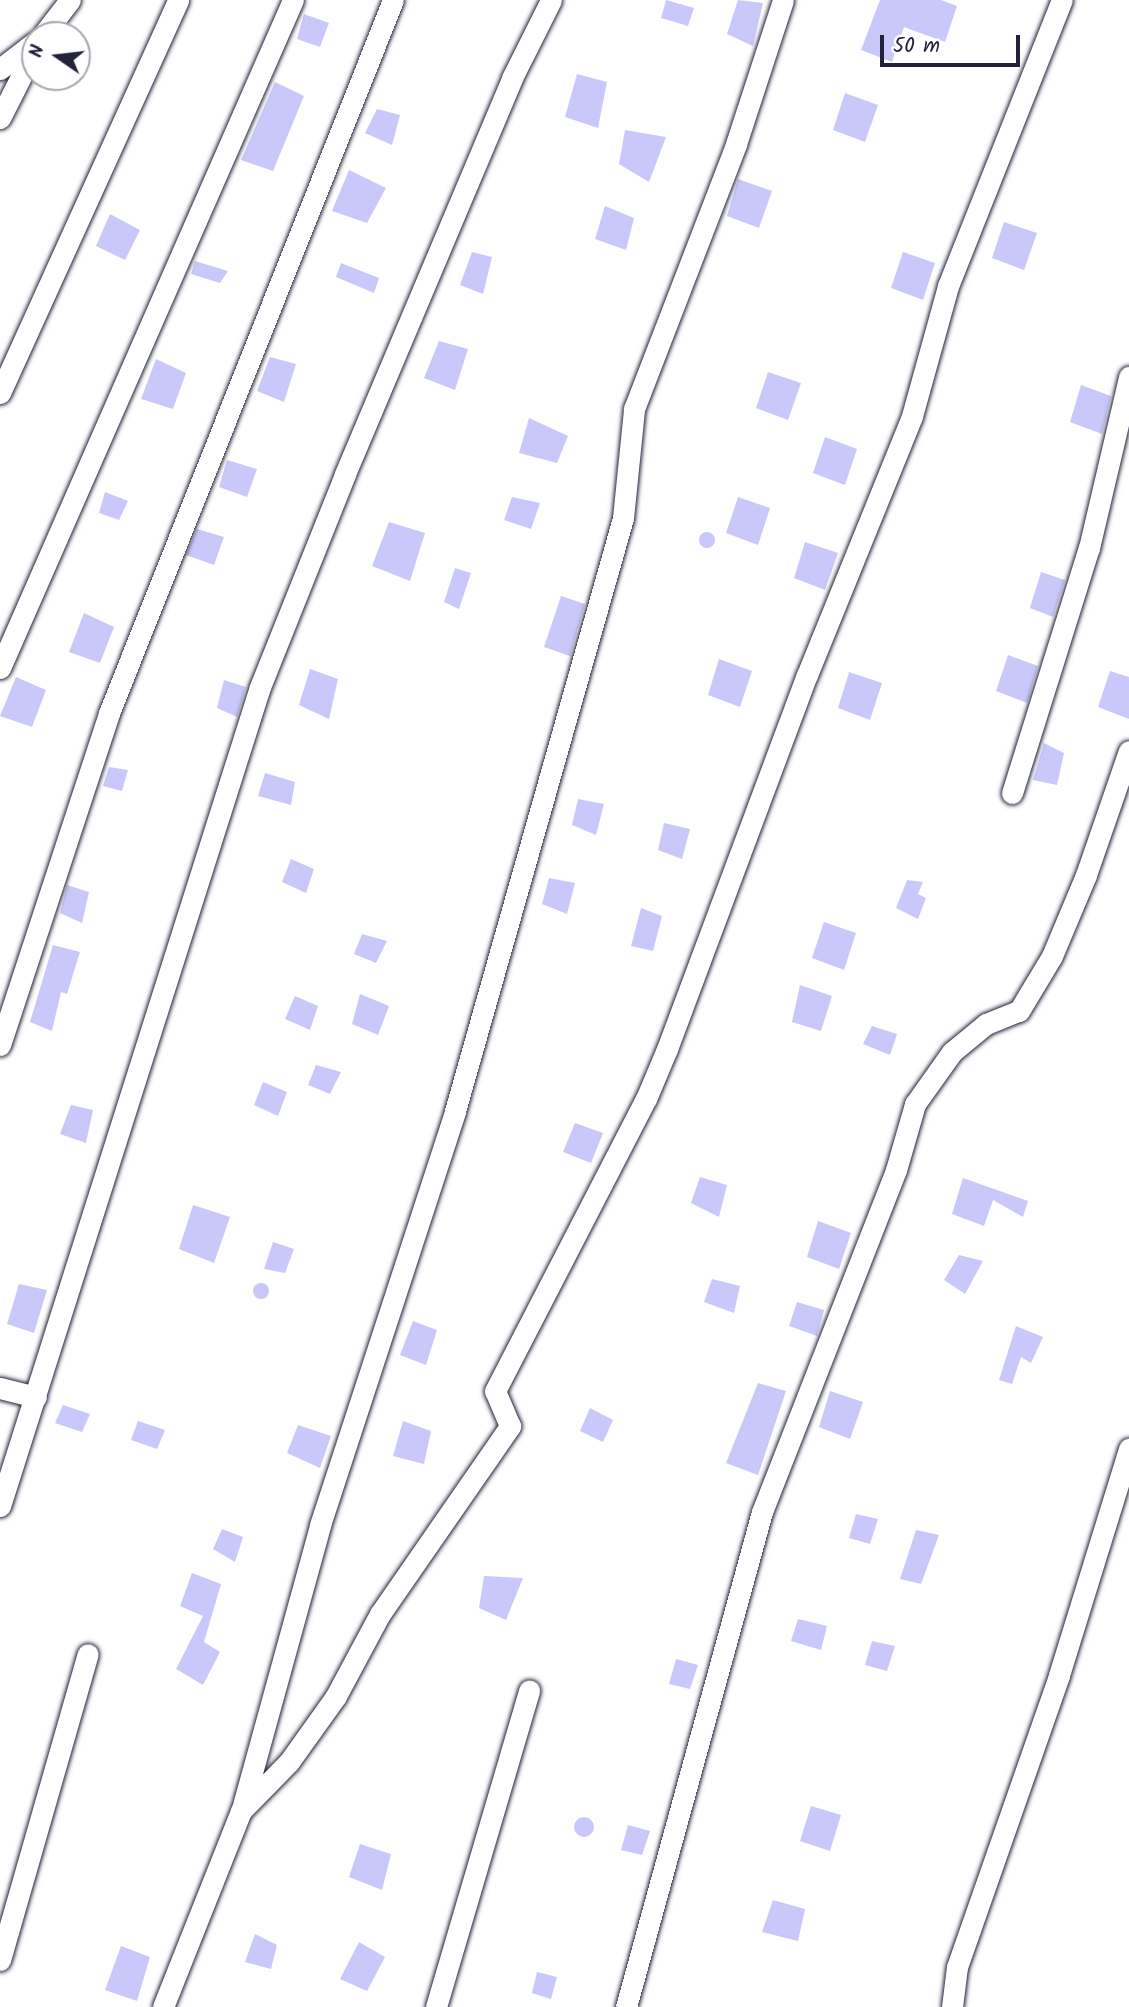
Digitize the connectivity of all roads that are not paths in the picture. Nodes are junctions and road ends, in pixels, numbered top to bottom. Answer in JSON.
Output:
{"nodes":[{"id":1,"x":70,"y":0,"type":"edge"},
{"id":2,"x":178,"y":0,"type":"edge"},
{"id":3,"x":293,"y":0,"type":"edge"},
{"id":4,"x":393,"y":0,"type":"edge"},
{"id":5,"x":551,"y":0,"type":"edge"},
{"id":6,"x":783,"y":0,"type":"edge"},
{"id":7,"x":1062,"y":0,"type":"edge"},
{"id":8,"x":54,"y":21,"type":"edge"},
{"id":9,"x":21,"y":53,"type":"edge"},
{"id":10,"x":0,"y":69,"type":"edge"},
{"id":11,"x":21,"y":77,"type":"edge"},
{"id":12,"x":0,"y":118,"type":"edge"},
{"id":13,"x":1129,"y":377,"type":"edge"},
{"id":14,"x":0,"y":393,"type":"edge"},
{"id":15,"x":0,"y":667,"type":"edge"},
{"id":16,"x":1129,"y":751,"type":"edge"},
{"id":17,"x":1012,"y":793,"type":"dead end"},
{"id":18,"x":0,"y":1045,"type":"edge"},
{"id":19,"x":0,"y":1388,"type":"edge"},
{"id":20,"x":36,"y":1397,"type":"junction"},
{"id":21,"x":1129,"y":1449,"type":"edge"},
{"id":22,"x":0,"y":1506,"type":"edge"},
{"id":23,"x":88,"y":1654,"type":"dead end"},
{"id":24,"x":529,"y":1690,"type":"dead end"},
{"id":25,"x":241,"y":1811,"type":"junction"},
{"id":26,"x":0,"y":1960,"type":"edge"},
{"id":27,"x":163,"y":2007,"type":"edge"},
{"id":28,"x":436,"y":2007,"type":"edge"},
{"id":29,"x":626,"y":2007,"type":"edge"},
{"id":30,"x":951,"y":2007,"type":"edge"}],
"edges":[{"from":1,"to":8,"type":"street"},
{"from":2,"to":14,"type":"street"},
{"from":3,"to":15,"type":"street"},
{"from":4,"to":18,"type":"street"},
{"from":5,"to":20,"type":"street"},
{"from":6,"to":25,"type":"street"},
{"from":7,"to":25,"type":"street"},
{"from":9,"to":10,"type":"street"},
{"from":11,"to":12,"type":"street"},
{"from":13,"to":17,"type":"street"},
{"from":16,"to":29,"type":"street"},
{"from":19,"to":20,"type":"street"},
{"from":20,"to":22,"type":"street"},
{"from":21,"to":30,"type":"street"},
{"from":23,"to":26,"type":"street"},
{"from":24,"to":28,"type":"street"},
{"from":25,"to":27,"type":"street"}]}
